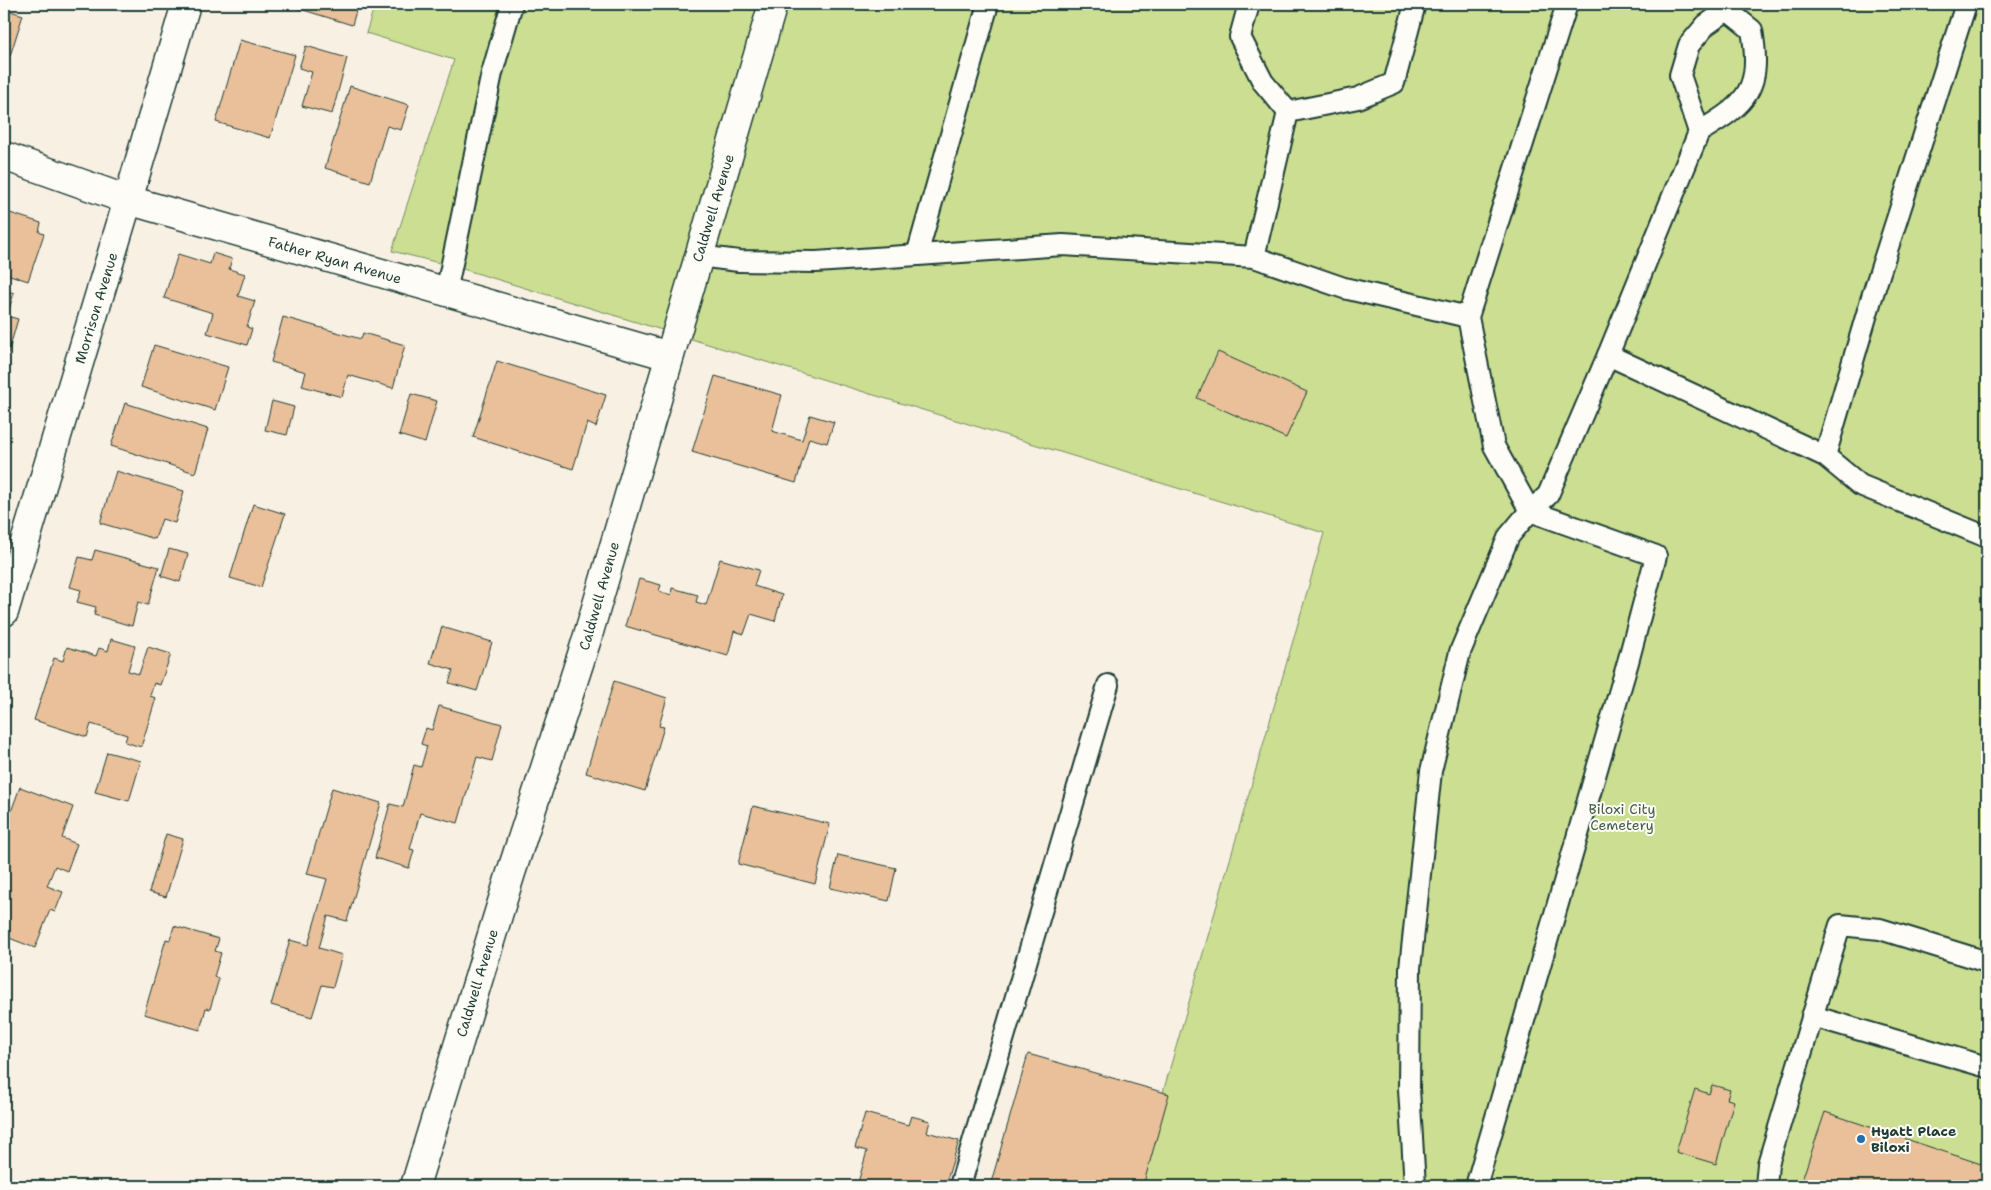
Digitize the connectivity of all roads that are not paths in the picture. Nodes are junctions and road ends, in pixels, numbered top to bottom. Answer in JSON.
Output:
{"nodes":[{"id":1,"x":186,"y":4,"type":"edge"},
{"id":2,"x":512,"y":4,"type":"edge"},
{"id":3,"x":773,"y":4,"type":"edge"},
{"id":4,"x":988,"y":4,"type":"edge"},
{"id":5,"x":1249,"y":4,"type":"edge"},
{"id":6,"x":1415,"y":4,"type":"edge"},
{"id":7,"x":1567,"y":4,"type":"edge"},
{"id":8,"x":1966,"y":4,"type":"edge"},
{"id":9,"x":1728,"y":7,"type":"edge"},
{"id":10,"x":1288,"y":112,"type":"junction"},
{"id":11,"x":1699,"y":132,"type":"junction"},
{"id":12,"x":4,"y":156,"type":"edge"},
{"id":13,"x":128,"y":200,"type":"junction"},
{"id":14,"x":917,"y":255,"type":"junction"},
{"id":15,"x":698,"y":256,"type":"junction"},
{"id":16,"x":1254,"y":257,"type":"junction"},
{"id":17,"x":446,"y":292,"type":"junction"},
{"id":18,"x":1468,"y":317,"type":"junction"},
{"id":19,"x":1608,"y":355,"type":"junction"},
{"id":20,"x":669,"y":356,"type":"junction"},
{"id":21,"x":1825,"y":456,"type":"junction"},
{"id":22,"x":1530,"y":511,"type":"junction"},
{"id":23,"x":1987,"y":537,"type":"edge"},
{"id":24,"x":4,"y":612,"type":"edge"},
{"id":25,"x":1108,"y":685,"type":"dead end"},
{"id":26,"x":1987,"y":962,"type":"edge"},
{"id":27,"x":1812,"y":1016,"type":"junction"},
{"id":28,"x":1987,"y":1067,"type":"edge"},
{"id":29,"x":415,"y":1186,"type":"edge"},
{"id":30,"x":960,"y":1186,"type":"edge"},
{"id":31,"x":1415,"y":1186,"type":"edge"},
{"id":32,"x":1476,"y":1186,"type":"edge"},
{"id":33,"x":1766,"y":1186,"type":"edge"}],
"edges":[{"from":1,"to":13,"type":"street","name":"Morrison Avenue"},
{"from":2,"to":17,"type":"lane"},
{"from":3,"to":15,"type":"street","name":"Caldwell Avenue"},
{"from":4,"to":14,"type":"lane"},
{"from":5,"to":10,"type":"lane"},
{"from":6,"to":10,"type":"lane"},
{"from":7,"to":18,"type":"lane"},
{"from":8,"to":21,"type":"lane"},
{"from":9,"to":11,"type":"lane"},
{"from":9,"to":11,"type":"lane"},
{"from":10,"to":16,"type":"lane"},
{"from":11,"to":19,"type":"lane"},
{"from":12,"to":13,"type":"street","name":"Father Ryan Avenue"},
{"from":13,"to":17,"type":"street","name":"Father Ryan Avenue"},
{"from":13,"to":24,"type":"street","name":"Morrison Avenue"},
{"from":14,"to":15,"type":"lane"},
{"from":14,"to":16,"type":"lane"},
{"from":15,"to":20,"type":"street","name":"Caldwell Avenue"},
{"from":16,"to":18,"type":"lane"},
{"from":17,"to":20,"type":"street","name":"Father Ryan Avenue"},
{"from":18,"to":22,"type":"lane"},
{"from":19,"to":21,"type":"lane"},
{"from":19,"to":22,"type":"lane"},
{"from":20,"to":29,"type":"street","name":"Caldwell Avenue"},
{"from":21,"to":23,"type":"lane"},
{"from":22,"to":31,"type":"lane"},
{"from":22,"to":32,"type":"lane"},
{"from":25,"to":30,"type":"lane"},
{"from":26,"to":27,"type":"lane"},
{"from":27,"to":28,"type":"lane"},
{"from":27,"to":33,"type":"lane"}]}
